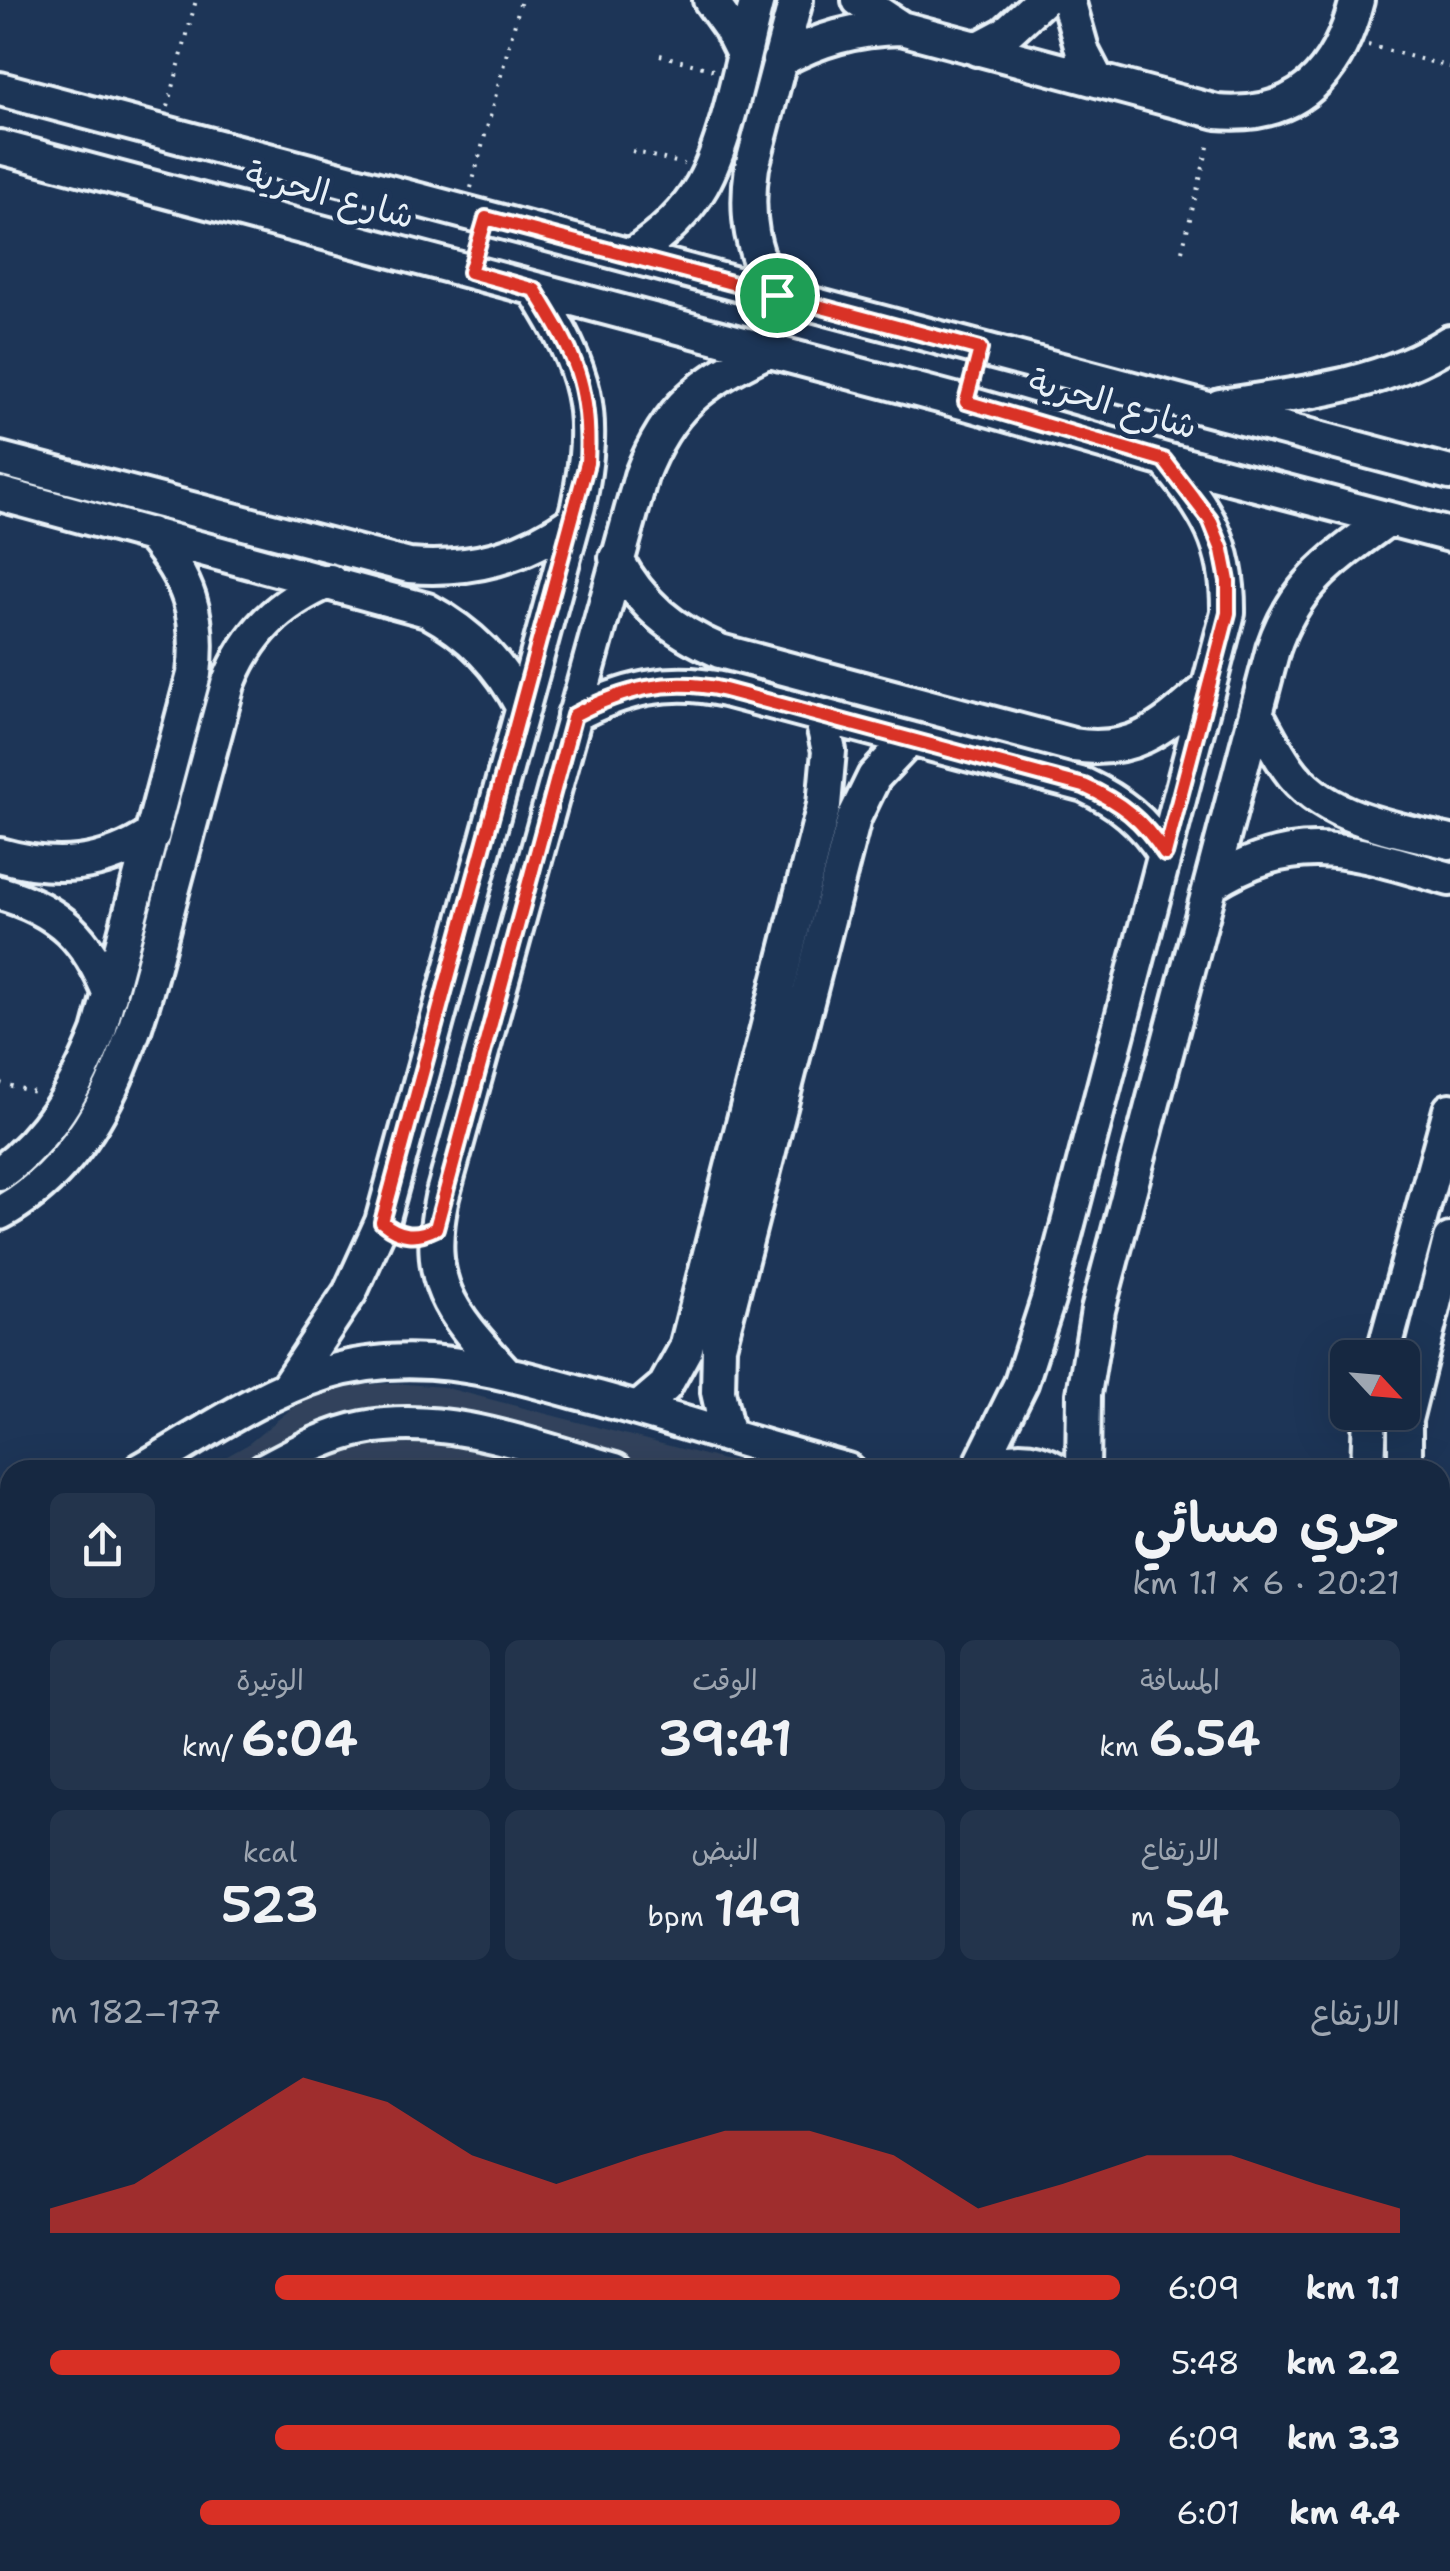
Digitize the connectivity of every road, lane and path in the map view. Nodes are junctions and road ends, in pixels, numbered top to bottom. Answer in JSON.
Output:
{"nodes":[{"id":1,"x":196,"y":0,"type":"edge"},
{"id":2,"x":521,"y":0,"type":"edge"},
{"id":3,"x":710,"y":0,"type":"edge"},
{"id":4,"x":757,"y":0,"type":"edge"},
{"id":5,"x":796,"y":0,"type":"edge"},
{"id":6,"x":859,"y":0,"type":"edge"},
{"id":7,"x":1042,"y":0,"type":"edge"},
{"id":8,"x":1068,"y":0,"type":"edge"},
{"id":9,"x":1357,"y":0,"type":"edge"},
{"id":10,"x":901,"y":28,"type":"junction"},
{"id":11,"x":1346,"y":39,"type":"junction"},
{"id":12,"x":977,"y":49,"type":"junction"},
{"id":13,"x":660,"y":56,"type":"dead end"},
{"id":14,"x":780,"y":62,"type":"junction"},
{"id":15,"x":1450,"y":67,"type":"edge"},
{"id":16,"x":736,"y":80,"type":"junction"},
{"id":17,"x":1097,"y":80,"type":"junction"},
{"id":18,"x":0,"y":88,"type":"edge"},
{"id":19,"x":1217,"y":112,"type":"junction"},
{"id":20,"x":764,"y":120,"type":"junction"},
{"id":21,"x":162,"y":132,"type":"junction"},
{"id":22,"x":0,"y":146,"type":"edge"},
{"id":23,"x":632,"y":151,"type":"dead end"},
{"id":24,"x":708,"y":170,"type":"junction"},
{"id":25,"x":475,"y":215,"type":"junction"},
{"id":26,"x":1182,"y":251,"type":"dead end"},
{"id":27,"x":632,"y":256,"type":"junction"},
{"id":28,"x":470,"y":272,"type":"junction"},
{"id":29,"x":535,"y":290,"type":"junction"},
{"id":30,"x":777,"y":295,"type":"junction"},
{"id":31,"x":1450,"y":342,"type":"edge"},
{"id":32,"x":980,"y":349,"type":"junction"},
{"id":33,"x":767,"y":351,"type":"junction"},
{"id":34,"x":966,"y":402,"type":"junction"},
{"id":35,"x":1206,"y":408,"type":"junction"},
{"id":36,"x":1164,"y":460,"type":"junction"},
{"id":37,"x":16,"y":463,"type":"edge"},
{"id":38,"x":1447,"y":471,"type":"edge"},
{"id":39,"x":12,"y":497,"type":"edge"},
{"id":40,"x":576,"y":513,"type":"junction"},
{"id":41,"x":627,"y":517,"type":"junction"},
{"id":42,"x":1388,"y":518,"type":"junction"},
{"id":43,"x":150,"y":534,"type":"junction"},
{"id":44,"x":1450,"y":535,"type":"edge"},
{"id":45,"x":616,"y":558,"type":"junction"},
{"id":46,"x":409,"y":566,"type":"junction"},
{"id":47,"x":330,"y":581,"type":"junction"},
{"id":48,"x":401,"y":600,"type":"junction"},
{"id":49,"x":1224,"y":632,"type":"junction"},
{"id":50,"x":1273,"y":649,"type":"junction"},
{"id":51,"x":720,"y":651,"type":"junction"},
{"id":52,"x":194,"y":674,"type":"junction"},
{"id":53,"x":228,"y":684,"type":"junction"},
{"id":54,"x":712,"y":687,"type":"junction"},
{"id":55,"x":1208,"y":688,"type":"junction"},
{"id":56,"x":523,"y":708,"type":"junction"},
{"id":57,"x":1256,"y":713,"type":"junction"},
{"id":58,"x":574,"y":715,"type":"junction"},
{"id":59,"x":821,"y":716,"type":"junction"},
{"id":60,"x":910,"y":739,"type":"junction"},
{"id":61,"x":1094,"y":748,"type":"junction"},
{"id":62,"x":1084,"y":786,"type":"junction"},
{"id":63,"x":1375,"y":822,"type":"junction"},
{"id":64,"x":153,"y":834,"type":"junction"},
{"id":65,"x":1450,"y":842,"type":"edge"},
{"id":66,"x":1165,"y":854,"type":"junction"},
{"id":67,"x":1366,"y":856,"type":"junction"},
{"id":68,"x":14,"y":859,"type":"edge"},
{"id":69,"x":1450,"y":878,"type":"edge"},
{"id":70,"x":1211,"y":884,"type":"junction"},
{"id":71,"x":9,"y":896,"type":"edge"},
{"id":72,"x":1144,"y":934,"type":"junction"},
{"id":73,"x":1194,"y":946,"type":"junction"},
{"id":74,"x":110,"y":994,"type":"junction"},
{"id":75,"x":0,"y":1082,"type":"edge"},
{"id":76,"x":66,"y":1101,"type":"junction"},
{"id":77,"x":1450,"y":1110,"type":"edge"},
{"id":78,"x":58,"y":1142,"type":"junction"},
{"id":79,"x":0,"y":1173,"type":"edge"},
{"id":80,"x":0,"y":1214,"type":"edge"},
{"id":81,"x":382,"y":1222,"type":"junction"},
{"id":82,"x":436,"y":1228,"type":"junction"},
{"id":83,"x":1450,"y":1240,"type":"edge"},
{"id":84,"x":1048,"y":1300,"type":"junction"},
{"id":85,"x":1098,"y":1310,"type":"junction"},
{"id":86,"x":1438,"y":1320,"type":"edge"},
{"id":87,"x":1387,"y":1340,"type":"edge"},
{"id":88,"x":505,"y":1372,"type":"junction"},
{"id":89,"x":286,"y":1388,"type":"junction"},
{"id":90,"x":638,"y":1409,"type":"junction"},
{"id":91,"x":1369,"y":1430,"type":"edge"},
{"id":92,"x":728,"y":1436,"type":"junction"},
{"id":93,"x":161,"y":1460,"type":"edge"},
{"id":94,"x":285,"y":1460,"type":"edge"},
{"id":95,"x":578,"y":1460,"type":"edge"},
{"id":96,"x":805,"y":1460,"type":"edge"},
{"id":97,"x":983,"y":1460,"type":"edge"},
{"id":98,"x":998,"y":1460,"type":"edge"},
{"id":99,"x":1033,"y":1460,"type":"edge"},
{"id":100,"x":1083,"y":1460,"type":"edge"},
{"id":101,"x":1368,"y":1460,"type":"edge"},
{"id":102,"x":1405,"y":1460,"type":"edge"}],
"edges":[{"from":1,"to":21,"type":"path"},
{"from":2,"to":25,"type":"path"},
{"from":3,"to":16,"type":"street"},
{"from":4,"to":16,"type":"street"},
{"from":5,"to":14,"type":"street"},
{"from":6,"to":10,"type":"street"},
{"from":7,"to":12,"type":"street"},
{"from":8,"to":17,"type":"street"},
{"from":9,"to":11,"type":"street"},
{"from":10,"to":12,"type":"street"},
{"from":10,"to":14,"type":"street"},
{"from":11,"to":15,"type":"path"},
{"from":11,"to":19,"type":"street"},
{"from":12,"to":17,"type":"street"},
{"from":13,"to":16,"type":"path"},
{"from":14,"to":20,"type":"street"},
{"from":16,"to":20,"type":"street"},
{"from":16,"to":24,"type":"street"},
{"from":17,"to":19,"type":"street"},
{"from":18,"to":21,"type":"street","name":"شارع الحرية"},
{"from":19,"to":26,"type":"path"},
{"from":20,"to":30,"type":"street"},
{"from":21,"to":25,"type":"street","name":"شارع الحرية"},
{"from":22,"to":28,"type":"street","name":"شارع الحرية"},
{"from":23,"to":24,"type":"path"},
{"from":24,"to":27,"type":"street"},
{"from":25,"to":27,"type":"street","name":"شارع الحرية"},
{"from":25,"to":28,"type":"street"},
{"from":27,"to":30,"type":"street","name":"شارع الحرية"},
{"from":28,"to":29,"type":"street","name":"شارع الحرية"},
{"from":29,"to":33,"type":"street","name":"شارع الحرية"},
{"from":29,"to":40,"type":"street"},
{"from":30,"to":32,"type":"street","name":"شارع الحرية"},
{"from":31,"to":35,"type":"street"},
{"from":32,"to":34,"type":"street"},
{"from":32,"to":35,"type":"street","name":"شارع الحرية"},
{"from":33,"to":34,"type":"street","name":"شارع الحرية"},
{"from":33,"to":41,"type":"street"},
{"from":34,"to":36,"type":"street","name":"شارع الحرية"},
{"from":35,"to":38,"type":"street","name":"شارع الحرية"},
{"from":36,"to":42,"type":"street","name":"شارع الحرية"},
{"from":36,"to":49,"type":"street"},
{"from":37,"to":39,"type":"street"},
{"from":37,"to":46,"type":"street"},
{"from":39,"to":43,"type":"street"},
{"from":40,"to":41,"type":"street"},
{"from":40,"to":46,"type":"street"},
{"from":40,"to":56,"type":"street"},
{"from":41,"to":45,"type":"street"},
{"from":42,"to":44,"type":"street","name":"شارع الحرية"},
{"from":42,"to":50,"type":"street"},
{"from":43,"to":47,"type":"street"},
{"from":43,"to":52,"type":"street"},
{"from":45,"to":51,"type":"street"},
{"from":45,"to":58,"type":"street"},
{"from":46,"to":48,"type":"street"},
{"from":47,"to":48,"type":"street"},
{"from":47,"to":53,"type":"street"},
{"from":48,"to":56,"type":"street"},
{"from":49,"to":50,"type":"street"},
{"from":49,"to":55,"type":"street"},
{"from":50,"to":57,"type":"street"},
{"from":51,"to":54,"type":"street"},
{"from":51,"to":61,"type":"street"},
{"from":52,"to":53,"type":"street"},
{"from":52,"to":64,"type":"street"},
{"from":53,"to":78,"type":"street"},
{"from":54,"to":58,"type":"street"},
{"from":54,"to":59,"type":"street"},
{"from":55,"to":61,"type":"street"},
{"from":55,"to":66,"type":"street"},
{"from":56,"to":81,"type":"street"},
{"from":57,"to":63,"type":"street"},
{"from":57,"to":70,"type":"street"},
{"from":58,"to":82,"type":"street"},
{"from":59,"to":60,"type":"street"},
{"from":59,"to":90,"type":"street"},
{"from":60,"to":62,"type":"street"},
{"from":60,"to":92,"type":"street"},
{"from":61,"to":62,"type":"street"},
{"from":62,"to":66,"type":"street"},
{"from":63,"to":65,"type":"street"},
{"from":63,"to":67,"type":"street"},
{"from":64,"to":68,"type":"street"},
{"from":64,"to":74,"type":"street"},
{"from":66,"to":72,"type":"street"},
{"from":67,"to":69,"type":"street"},
{"from":67,"to":70,"type":"street"},
{"from":68,"to":71,"type":"street"},
{"from":70,"to":73,"type":"street"},
{"from":71,"to":74,"type":"street"},
{"from":72,"to":73,"type":"street"},
{"from":72,"to":84,"type":"street"},
{"from":73,"to":85,"type":"street"},
{"from":74,"to":76,"type":"street"},
{"from":75,"to":76,"type":"path"},
{"from":76,"to":78,"type":"street"},
{"from":77,"to":87,"type":"street"},
{"from":78,"to":79,"type":"street"},
{"from":78,"to":80,"type":"street"},
{"from":81,"to":82,"type":"street"},
{"from":81,"to":89,"type":"street"},
{"from":82,"to":88,"type":"street"},
{"from":83,"to":86,"type":"street"},
{"from":84,"to":85,"type":"street"},
{"from":84,"to":97,"type":"street"},
{"from":85,"to":100,"type":"street"},
{"from":86,"to":102,"type":"street"},
{"from":88,"to":89,"type":"street"},
{"from":88,"to":90,"type":"street"},
{"from":89,"to":93,"type":"street"},
{"from":90,"to":92,"type":"street"},
{"from":91,"to":101,"type":"street"},
{"from":92,"to":96,"type":"street"},
{"from":94,"to":95,"type":"street"},
{"from":98,"to":99,"type":"street"}]}
